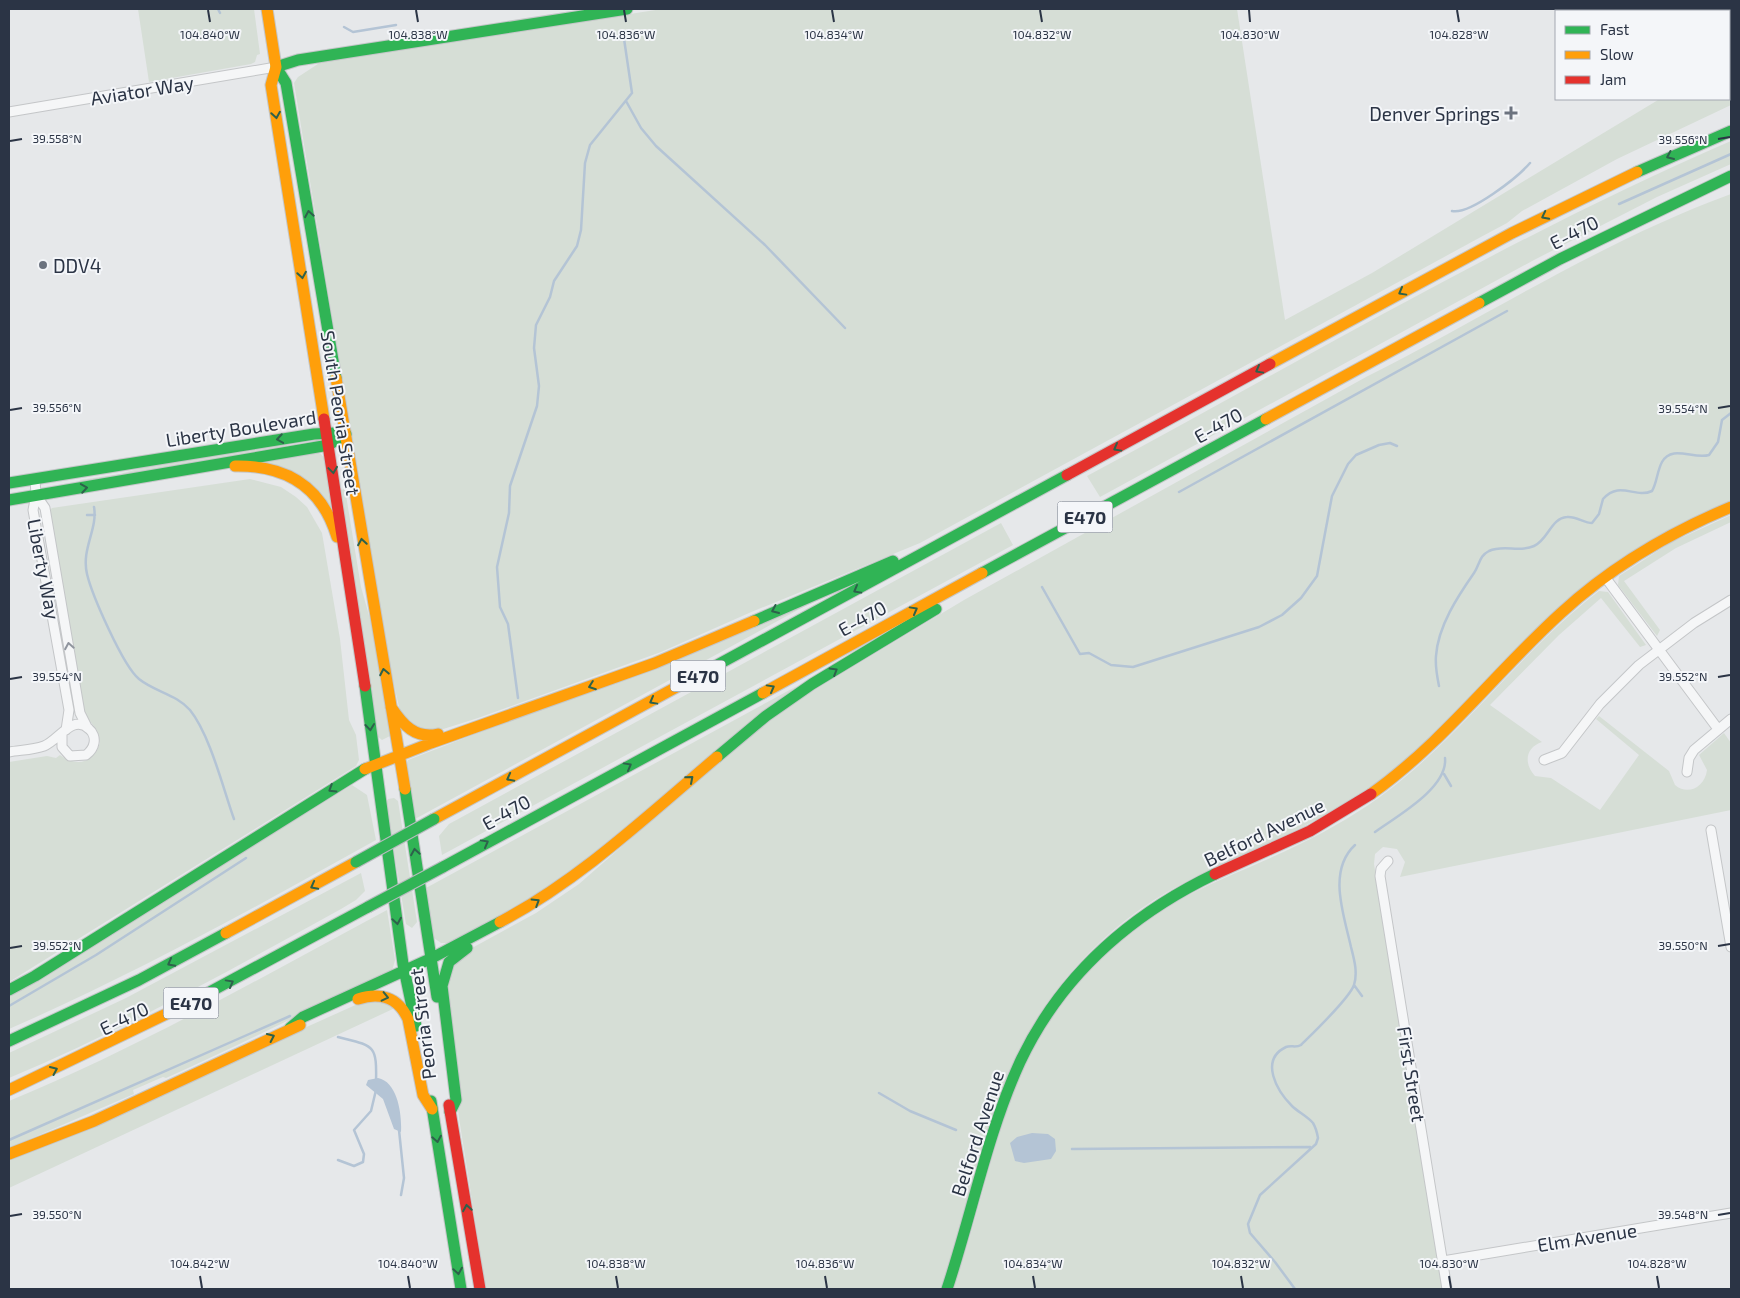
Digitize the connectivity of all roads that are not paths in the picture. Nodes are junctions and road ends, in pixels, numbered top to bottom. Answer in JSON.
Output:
{"nodes":[{"id":1,"x":267,"y":9,"type":"edge"},
{"id":2,"x":627,"y":9,"type":"edge"},
{"id":3,"x":276,"y":67,"type":"junction"},
{"id":4,"x":9,"y":112,"type":"edge"},
{"id":5,"x":1731,"y":131,"type":"edge"},
{"id":6,"x":1731,"y":176,"type":"edge"},
{"id":7,"x":327,"y":432,"type":"junction"},
{"id":8,"x":346,"y":434,"type":"junction"},
{"id":9,"x":329,"y":444,"type":"junction"},
{"id":10,"x":211,"y":467,"type":"junction"},
{"id":11,"x":35,"y":479,"type":"junction"},
{"id":12,"x":9,"y":483,"type":"edge"},
{"id":13,"x":36,"y":495,"type":"junction"},
{"id":14,"x":9,"y":500,"type":"edge"},
{"id":15,"x":1731,"y":507,"type":"edge"},
{"id":16,"x":962,"y":533,"type":"junction"},
{"id":17,"x":1009,"y":559,"type":"junction"},
{"id":18,"x":348,"y":567,"type":"junction"},
{"id":19,"x":1605,"y":577,"type":"junction"},
{"id":20,"x":1731,"y":600,"type":"edge"},
{"id":21,"x":1658,"y":649,"type":"junction"},
{"id":22,"x":391,"y":706,"type":"junction"},
{"id":23,"x":1731,"y":719,"type":"edge"},
{"id":24,"x":87,"y":727,"type":"junction"},
{"id":25,"x":471,"y":729,"type":"junction"},
{"id":26,"x":1718,"y":729,"type":"junction"},
{"id":27,"x":64,"y":732,"type":"junction"},
{"id":28,"x":45,"y":746,"type":"junction"},
{"id":29,"x":9,"y":752,"type":"edge"},
{"id":30,"x":66,"y":752,"type":"junction"},
{"id":31,"x":399,"y":755,"type":"junction"},
{"id":32,"x":1544,"y":760,"type":"dead end"},
{"id":33,"x":374,"y":765,"type":"junction"},
{"id":34,"x":1687,"y":772,"type":"dead end"},
{"id":35,"x":1712,"y":830,"type":"dead end"},
{"id":36,"x":1388,"y":861,"type":"dead end"},
{"id":37,"x":513,"y":916,"type":"junction"},
{"id":38,"x":1731,"y":947,"type":"edge"},
{"id":39,"x":432,"y":958,"type":"junction"},
{"id":40,"x":404,"y":971,"type":"junction"},
{"id":41,"x":9,"y":989,"type":"edge"},
{"id":42,"x":290,"y":1028,"type":"junction"},
{"id":43,"x":9,"y":1041,"type":"edge"},
{"id":44,"x":9,"y":1090,"type":"edge"},
{"id":45,"x":432,"y":1109,"type":"junction"},
{"id":46,"x":450,"y":1112,"type":"junction"},
{"id":47,"x":9,"y":1154,"type":"edge"},
{"id":48,"x":1731,"y":1213,"type":"edge"},
{"id":49,"x":1443,"y":1261,"type":"junction"},
{"id":50,"x":461,"y":1289,"type":"edge"},
{"id":51,"x":480,"y":1289,"type":"edge"},
{"id":52,"x":947,"y":1289,"type":"edge"},
{"id":53,"x":1447,"y":1289,"type":"edge"}],
"edges":[{"from":1,"to":3,"type":"main road","name":"South Peoria Street"},
{"from":2,"to":3,"type":"main road"},
{"from":3,"to":4,"type":"street","name":"Aviator Way"},
{"from":3,"to":7,"type":"main road","name":"South Peoria Street","one_way":true},
{"from":8,"to":3,"type":"main road","name":"South Peoria Street","one_way":true},
{"from":5,"to":16,"type":"main road","name":"E-470","number":"E470","one_way":true},
{"from":6,"to":17,"type":"main road","name":"E-470","number":"E470"},
{"from":7,"to":8,"type":"main road","name":"Liberty Boulevard"},
{"from":7,"to":9,"type":"main road","name":"South Peoria Street"},
{"from":7,"to":11,"type":"main road","name":"Liberty Boulevard","one_way":true},
{"from":8,"to":9,"type":"main road","name":"Liberty Boulevard"},
{"from":22,"to":8,"type":"main road","name":"South Peoria Street","one_way":true},
{"from":9,"to":10,"type":"main road","name":"Liberty Boulevard"},
{"from":9,"to":18,"type":"main road","name":"South Peoria Street","one_way":true},
{"from":13,"to":10,"type":"main road","name":"Liberty Boulevard","one_way":true},
{"from":10,"to":18,"type":"main road"},
{"from":11,"to":12,"type":"main road","name":"Liberty Boulevard"},
{"from":11,"to":13,"type":"street"},
{"from":13,"to":14,"type":"main road","name":"Liberty Boulevard"},
{"from":24,"to":13,"type":"street","name":"Liberty Way","one_way":true},
{"from":13,"to":27,"type":"street","name":"Liberty Way"},
{"from":15,"to":19,"type":"main road","name":"Belford Avenue"},
{"from":16,"to":25,"type":"main road","one_way":true},
{"from":16,"to":43,"type":"main road","name":"E-470","number":"E470","one_way":true,"bridge":true},
{"from":37,"to":17,"type":"main road","one_way":true},
{"from":44,"to":17,"type":"main road","name":"E-470","number":"E470","one_way":true,"bridge":true},
{"from":18,"to":33,"type":"main road","name":"South Peoria Street","one_way":true},
{"from":19,"to":21,"type":"street"},
{"from":19,"to":52,"type":"main road","name":"Belford Avenue"},
{"from":20,"to":21,"type":"street"},
{"from":21,"to":26,"type":"street"},
{"from":21,"to":32,"type":"street"},
{"from":22,"to":25,"type":"main road"},
{"from":22,"to":31,"type":"main road","name":"South Peoria Street"},
{"from":23,"to":26,"type":"street"},
{"from":24,"to":27,"type":"street"},
{"from":24,"to":30,"type":"street"},
{"from":25,"to":31,"type":"main road"},
{"from":26,"to":34,"type":"street"},
{"from":27,"to":28,"type":"street"},
{"from":27,"to":30,"type":"street"},
{"from":28,"to":29,"type":"street"},
{"from":28,"to":30,"type":"street"},
{"from":31,"to":33,"type":"main road"},
{"from":39,"to":31,"type":"main road","name":"Peoria Street","one_way":true},
{"from":33,"to":40,"type":"main road","name":"Peoria Street","one_way":true},
{"from":33,"to":41,"type":"main road","one_way":true},
{"from":35,"to":38,"type":"street"},
{"from":36,"to":49,"type":"street","name":"First Street"},
{"from":37,"to":39,"type":"main road"},
{"from":37,"to":46,"type":"main road"},
{"from":39,"to":40,"type":"main road"},
{"from":39,"to":46,"type":"main road","name":"Peoria Street"},
{"from":40,"to":42,"type":"main road"},
{"from":40,"to":45,"type":"main road","name":"Peoria Street"},
{"from":42,"to":45,"type":"main road","one_way":true},
{"from":47,"to":42,"type":"main road","one_way":true},
{"from":45,"to":50,"type":"main road","name":"Peoria Street","one_way":true},
{"from":51,"to":46,"type":"main road","name":"Peoria Street","one_way":true},
{"from":48,"to":49,"type":"street","name":"Elm Avenue"},
{"from":49,"to":53,"type":"street","name":"First Street"}]}
